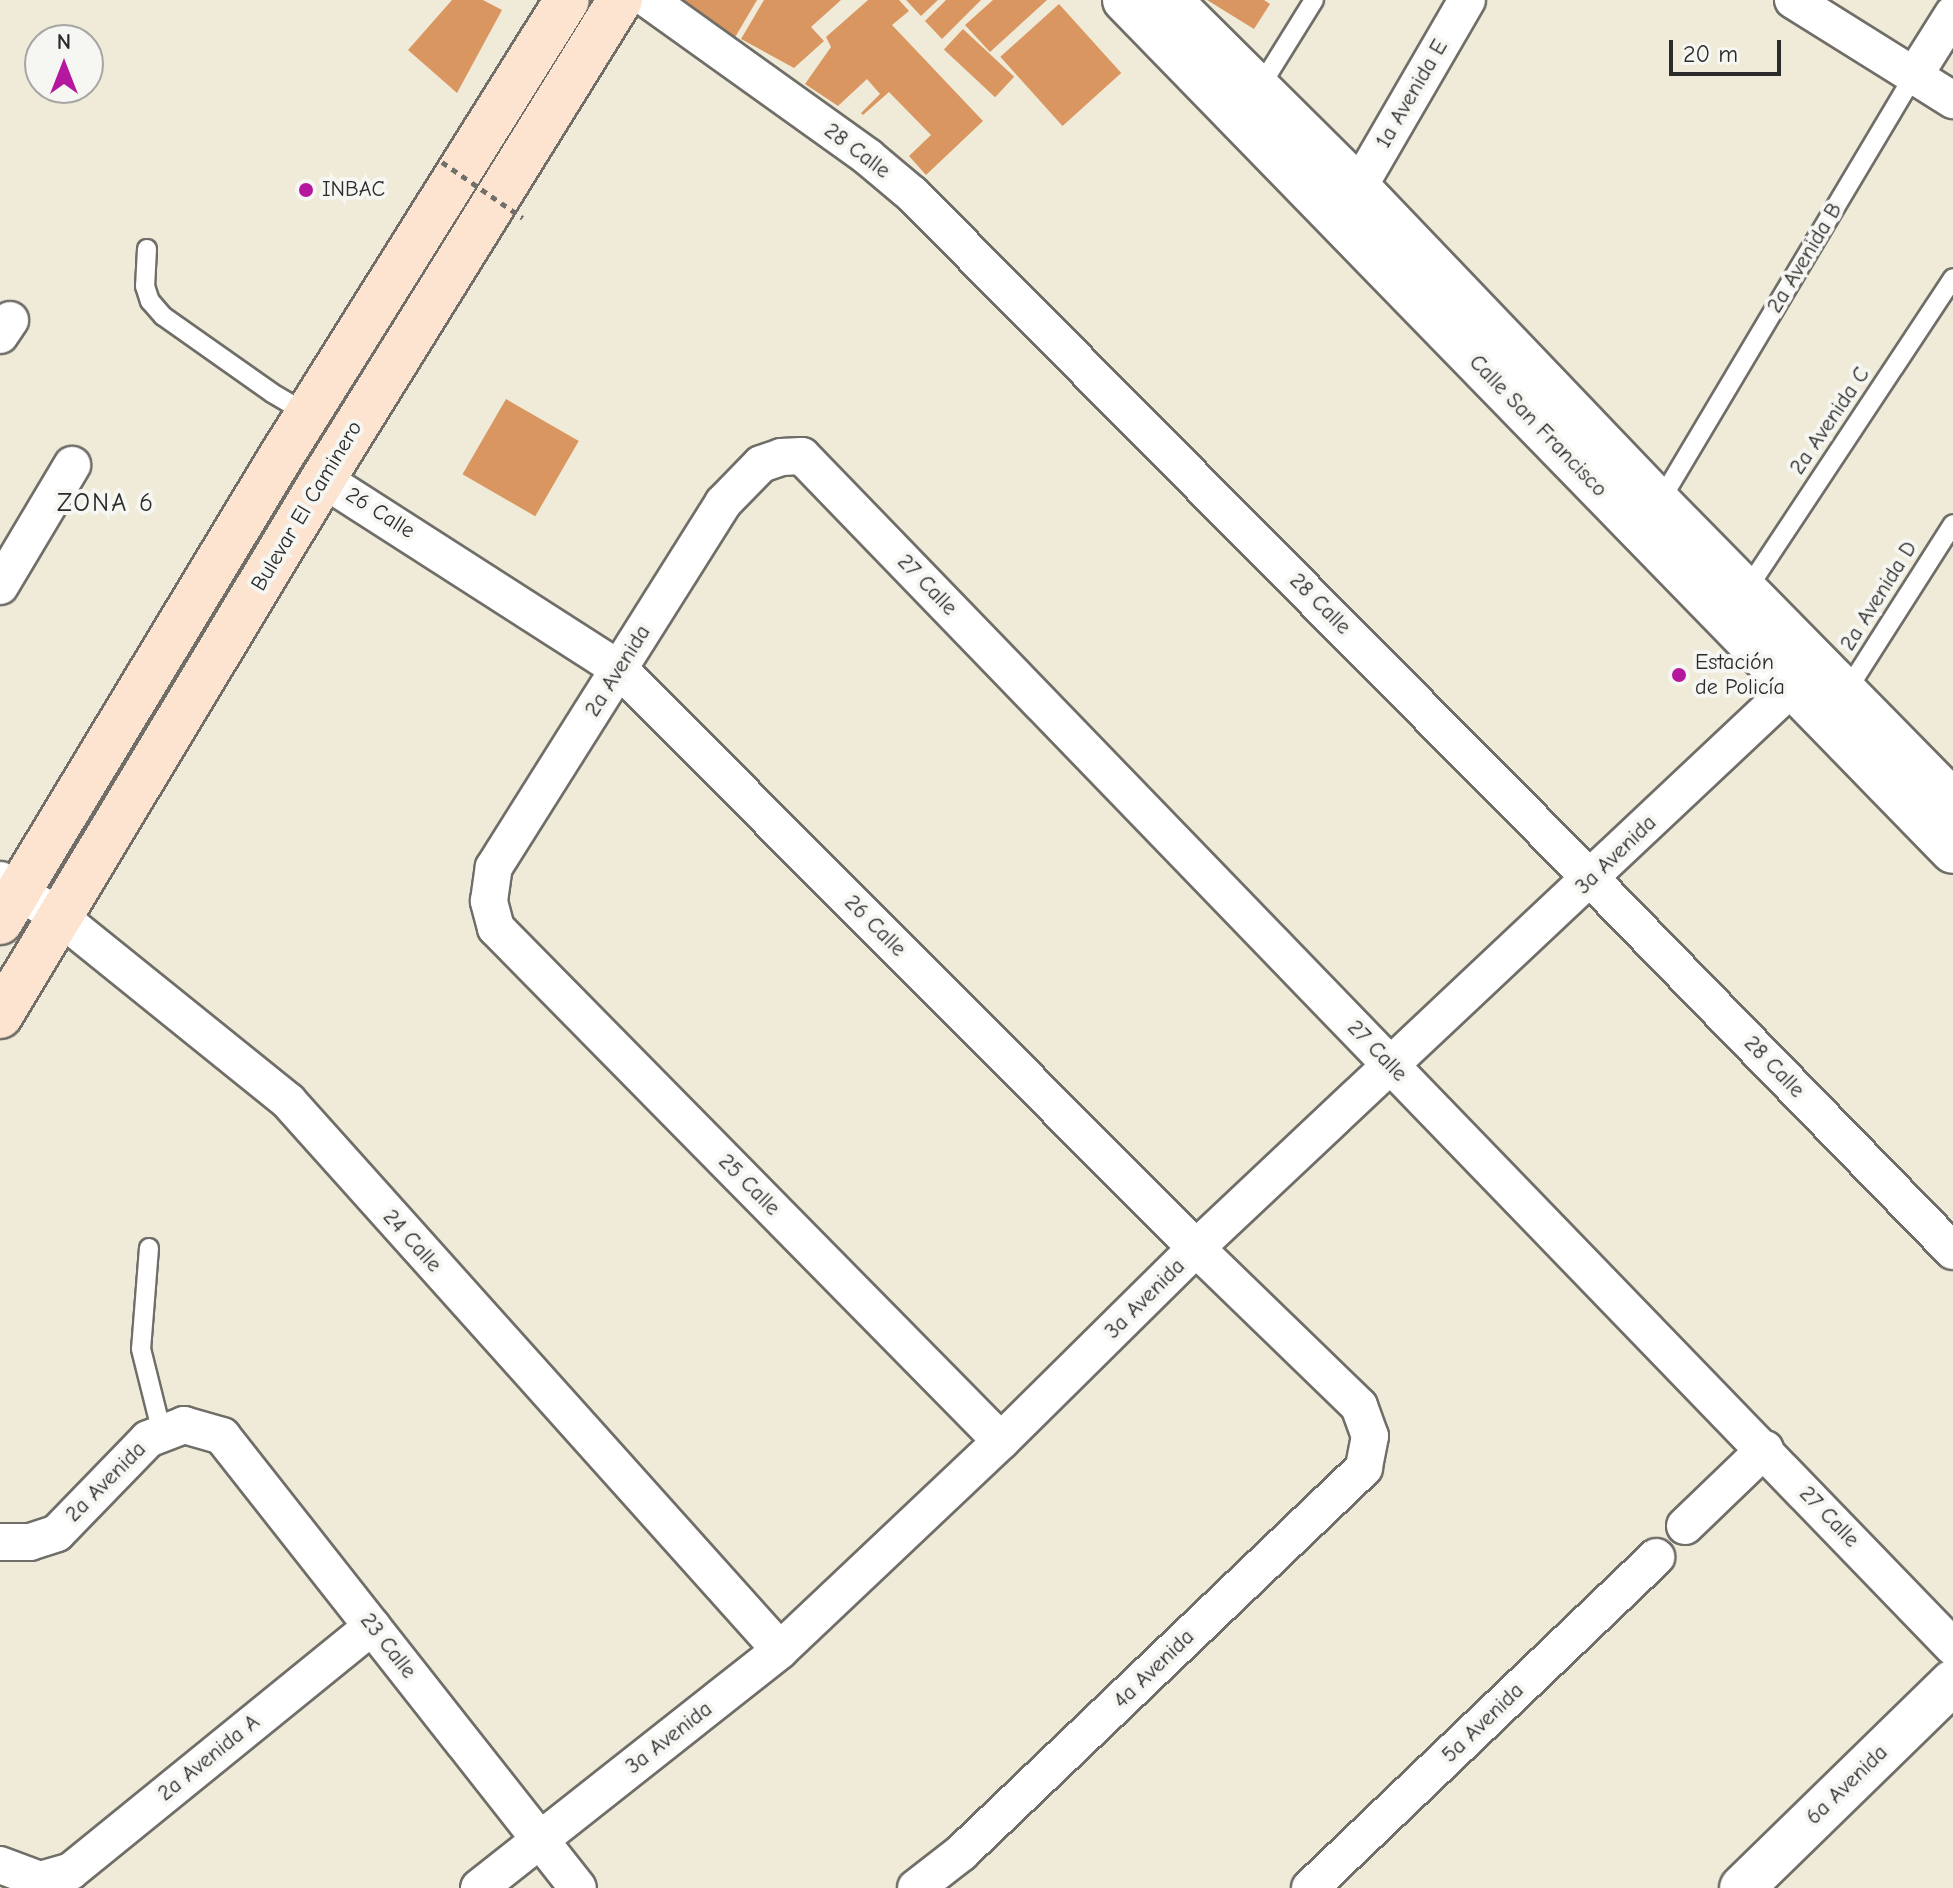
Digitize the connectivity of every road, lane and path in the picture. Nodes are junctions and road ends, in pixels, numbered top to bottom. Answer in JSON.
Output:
{"nodes":[{"id":1,"x":567,"y":0,"type":"edge"},
{"id":2,"x":620,"y":0,"type":"edge"},
{"id":3,"x":649,"y":0,"type":"edge"},
{"id":4,"x":1125,"y":0,"type":"edge"},
{"id":5,"x":1169,"y":0,"type":"edge"},
{"id":6,"x":1314,"y":0,"type":"edge"},
{"id":7,"x":1467,"y":0,"type":"edge"},
{"id":8,"x":1796,"y":1,"type":"edge"},
{"id":9,"x":1953,"y":14,"type":"edge"},
{"id":10,"x":1914,"y":76,"type":"junction"},
{"id":11,"x":1258,"y":90,"type":"junction"},
{"id":12,"x":1953,"y":100,"type":"edge"},
{"id":13,"x":442,"y":162,"type":"dead end"},
{"id":14,"x":1358,"y":188,"type":"junction"},
{"id":15,"x":523,"y":218,"type":"dead end"},
{"id":16,"x":147,"y":249,"type":"dead end"},
{"id":17,"x":1953,"y":278,"type":"edge"},
{"id":18,"x":308,"y":414,"type":"junction"},
{"id":19,"x":802,"y":456,"type":"joint"},
{"id":20,"x":72,"y":465,"type":"dead end"},
{"id":21,"x":323,"y":479,"type":"junction"},
{"id":22,"x":1659,"y":503,"type":"junction"},
{"id":23,"x":1953,"y":524,"type":"edge"},
{"id":24,"x":0,"y":586,"type":"edge"},
{"id":25,"x":1746,"y":591,"type":"junction"},
{"id":26,"x":619,"y":669,"type":"junction"},
{"id":27,"x":1791,"y":688,"type":"junction"},
{"id":28,"x":1845,"y":694,"type":"junction"},
{"id":29,"x":1950,"y":827,"type":"edge"},
{"id":30,"x":1591,"y":879,"type":"junction"},
{"id":31,"x":6,"y":898,"type":"edge"},
{"id":32,"x":60,"y":917,"type":"junction"},
{"id":33,"x":496,"y":928,"type":"joint"},
{"id":34,"x":0,"y":1016,"type":"edge"},
{"id":35,"x":1391,"y":1066,"type":"junction"},
{"id":36,"x":149,"y":1248,"type":"dead end"},
{"id":37,"x":1196,"y":1248,"type":"junction"},
{"id":38,"x":1953,"y":1251,"type":"edge"},
{"id":39,"x":173,"y":1429,"type":"junction"},
{"id":40,"x":1370,"y":1436,"type":"joint"},
{"id":41,"x":1001,"y":1441,"type":"junction"},
{"id":42,"x":1765,"y":1449,"type":"junction"},
{"id":43,"x":1685,"y":1526,"type":"dead end"},
{"id":44,"x":15,"y":1542,"type":"edge"},
{"id":45,"x":1656,"y":1557,"type":"dead end"},
{"id":46,"x":372,"y":1626,"type":"junction"},
{"id":47,"x":1953,"y":1647,"type":"edge"},
{"id":48,"x":780,"y":1650,"type":"junction"},
{"id":49,"x":1953,"y":1682,"type":"edge"},
{"id":50,"x":538,"y":1840,"type":"junction"},
{"id":51,"x":0,"y":1865,"type":"edge"},
{"id":52,"x":479,"y":1888,"type":"edge"},
{"id":53,"x":578,"y":1888,"type":"edge"},
{"id":54,"x":916,"y":1888,"type":"edge"},
{"id":55,"x":1310,"y":1888,"type":"edge"},
{"id":56,"x":1742,"y":1888,"type":"edge"}],
"edges":[{"from":1,"to":18,"type":"main road"},
{"from":2,"to":21,"type":"main road","name":"Bulevar El Caminero"},
{"from":3,"to":30,"type":"street","name":"28 Calle"},
{"from":4,"to":27,"type":"street","name":"Calle San Francisco"},
{"from":5,"to":11,"type":"street","name":"Calle San Francisco"},
{"from":6,"to":11,"type":"lane"},
{"from":7,"to":14,"type":"street","name":"1a Avenida E"},
{"from":8,"to":10,"type":"street"},
{"from":9,"to":10,"type":"street","name":"2a Avenida B"},
{"from":10,"to":12,"type":"street"},
{"from":10,"to":22,"type":"lane","name":"2a Avenida B"},
{"from":11,"to":14,"type":"street","name":"Calle San Francisco"},
{"from":13,"to":15,"type":"path","bridge":true},
{"from":14,"to":22,"type":"street","name":"Calle San Francisco"},
{"from":16,"to":18,"type":"lane"},
{"from":17,"to":25,"type":"lane","name":"2a Avenida C"},
{"from":18,"to":31,"type":"main road"},
{"from":19,"to":26,"type":"street","name":"2a Avenida"},
{"from":19,"to":35,"type":"street","name":"27 Calle"},
{"from":20,"to":24,"type":"street"},
{"from":21,"to":26,"type":"street","name":"26 Calle"},
{"from":21,"to":32,"type":"main road","name":"Bulevar El Caminero"},
{"from":22,"to":25,"type":"street","name":"Calle San Francisco"},
{"from":23,"to":28,"type":"lane","name":"2a Avenida D"},
{"from":25,"to":28,"type":"street","name":"Calle San Francisco"},
{"from":26,"to":33,"type":"street","name":"2a Avenida"},
{"from":26,"to":37,"type":"street","name":"26 Calle"},
{"from":27,"to":29,"type":"street","name":"Calle San Francisco"},
{"from":27,"to":30,"type":"street","name":"3a Avenida"},
{"from":28,"to":29,"type":"street","name":"Calle San Francisco"},
{"from":30,"to":35,"type":"street","name":"3a Avenida"},
{"from":30,"to":38,"type":"street","name":"28 Calle"},
{"from":31,"to":32,"type":"street","name":"24 Calle"},
{"from":32,"to":34,"type":"main road","name":"Bulevar El Caminero"},
{"from":32,"to":48,"type":"street","name":"24 Calle"},
{"from":33,"to":41,"type":"street","name":"25 Calle"},
{"from":35,"to":37,"type":"street","name":"3a Avenida"},
{"from":35,"to":42,"type":"street","name":"27 Calle"},
{"from":36,"to":39,"type":"lane"},
{"from":37,"to":40,"type":"street","name":"26 Calle"},
{"from":37,"to":41,"type":"street","name":"3a Avenida"},
{"from":39,"to":44,"type":"street","name":"2a Avenida"},
{"from":39,"to":46,"type":"street","name":"23 Calle"},
{"from":40,"to":54,"type":"street","name":"4a Avenida"},
{"from":41,"to":48,"type":"street","name":"3a Avenida"},
{"from":42,"to":43,"type":"street"},
{"from":42,"to":47,"type":"street","name":"27 Calle"},
{"from":45,"to":55,"type":"street","name":"5a Avenida"},
{"from":46,"to":50,"type":"street","name":"23 Calle"},
{"from":46,"to":51,"type":"street","name":"2a Avenida A"},
{"from":48,"to":50,"type":"street","name":"3a Avenida"},
{"from":49,"to":56,"type":"street","name":"6a Avenida"},
{"from":50,"to":52,"type":"street","name":"3a Avenida"},
{"from":50,"to":53,"type":"street","name":"23 Calle"}]}
